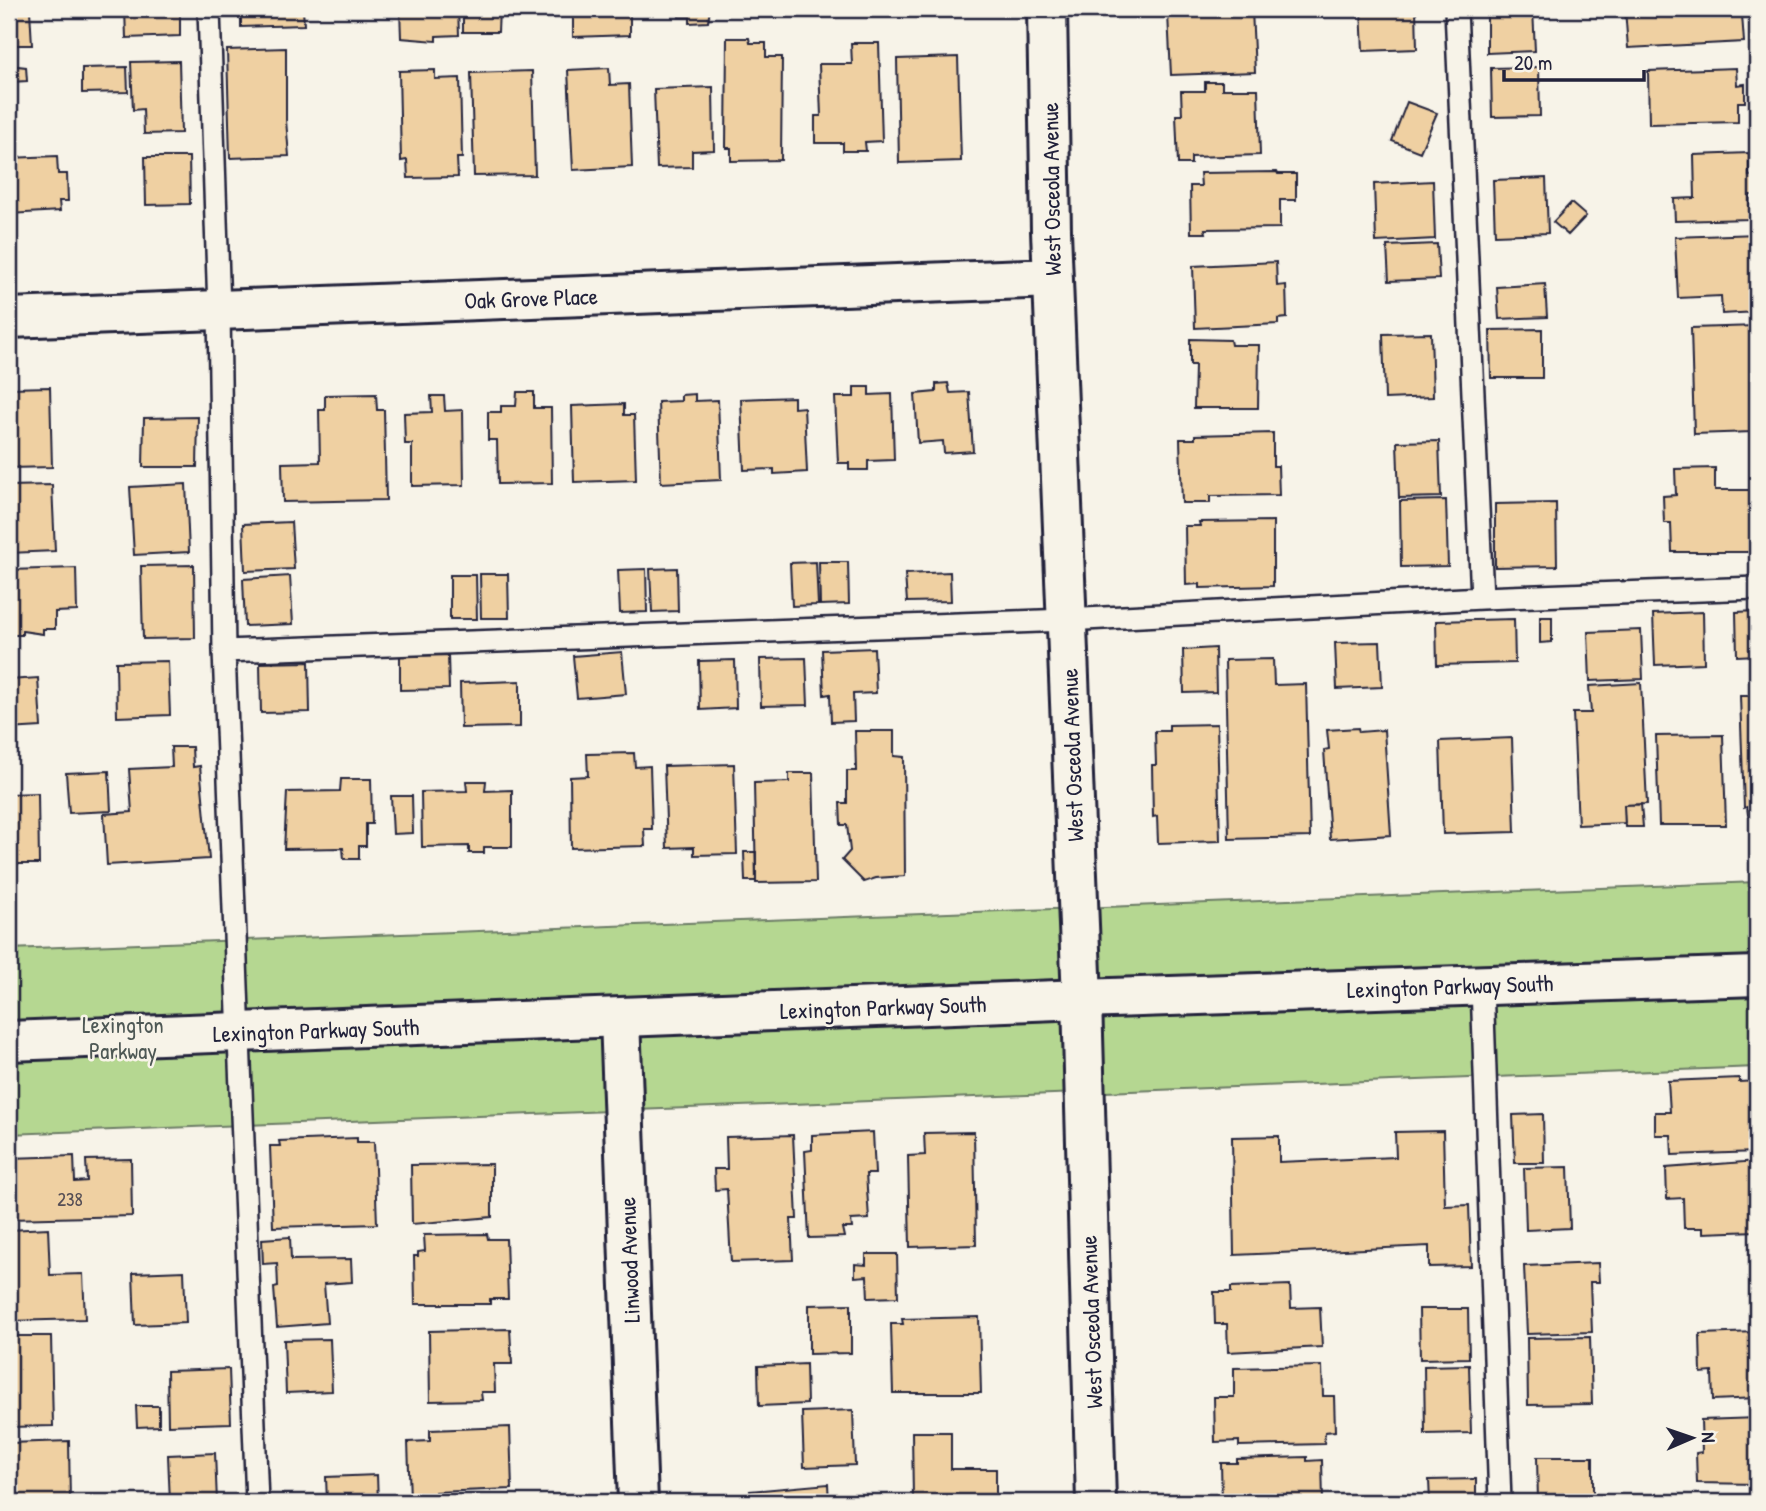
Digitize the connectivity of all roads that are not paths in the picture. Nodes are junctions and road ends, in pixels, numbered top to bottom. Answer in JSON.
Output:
{"nodes":[{"id":1,"x":209,"y":9,"type":"edge"},
{"id":2,"x":1046,"y":9,"type":"edge"},
{"id":3,"x":1455,"y":9,"type":"edge"},
{"id":4,"x":1053,"y":278,"type":"junction"},
{"id":5,"x":219,"y":310,"type":"junction"},
{"id":6,"x":9,"y":318,"type":"edge"},
{"id":7,"x":1757,"y":588,"type":"edge"},
{"id":8,"x":1482,"y":598,"type":"junction"},
{"id":9,"x":1066,"y":620,"type":"junction"},
{"id":10,"x":224,"y":651,"type":"junction"},
{"id":11,"x":1757,"y":976,"type":"edge"},
{"id":12,"x":1482,"y":985,"type":"junction"},
{"id":13,"x":1082,"y":999,"type":"junction"},
{"id":14,"x":620,"y":1018,"type":"junction"},
{"id":15,"x":240,"y":1033,"type":"junction"},
{"id":16,"x":9,"y":1041,"type":"edge"},
{"id":17,"x":257,"y":1502,"type":"edge"},
{"id":18,"x":638,"y":1502,"type":"edge"},
{"id":19,"x":1096,"y":1502,"type":"edge"},
{"id":20,"x":1500,"y":1502,"type":"edge"}],
"edges":[{"from":1,"to":5,"type":"lane"},
{"from":2,"to":4,"type":"street","name":"West Osceola Avenue"},
{"from":3,"to":8,"type":"lane"},
{"from":4,"to":5,"type":"street","name":"Oak Grove Place"},
{"from":4,"to":9,"type":"street","name":"West Osceola Avenue"},
{"from":5,"to":6,"type":"street","name":"Oak Grove Place"},
{"from":5,"to":10,"type":"lane"},
{"from":7,"to":8,"type":"lane"},
{"from":8,"to":9,"type":"lane"},
{"from":9,"to":10,"type":"lane"},
{"from":9,"to":13,"type":"street","name":"West Osceola Avenue"},
{"from":10,"to":15,"type":"lane"},
{"from":11,"to":12,"type":"street","name":"Lexington Parkway South"},
{"from":12,"to":13,"type":"street","name":"Lexington Parkway South"},
{"from":12,"to":20,"type":"lane"},
{"from":13,"to":14,"type":"street","name":"Lexington Parkway South"},
{"from":13,"to":19,"type":"street","name":"West Osceola Avenue"},
{"from":14,"to":15,"type":"street","name":"Lexington Parkway South"},
{"from":14,"to":18,"type":"street","name":"Linwood Avenue"},
{"from":15,"to":16,"type":"street","name":"Lexington Parkway South"},
{"from":15,"to":17,"type":"lane"}]}
